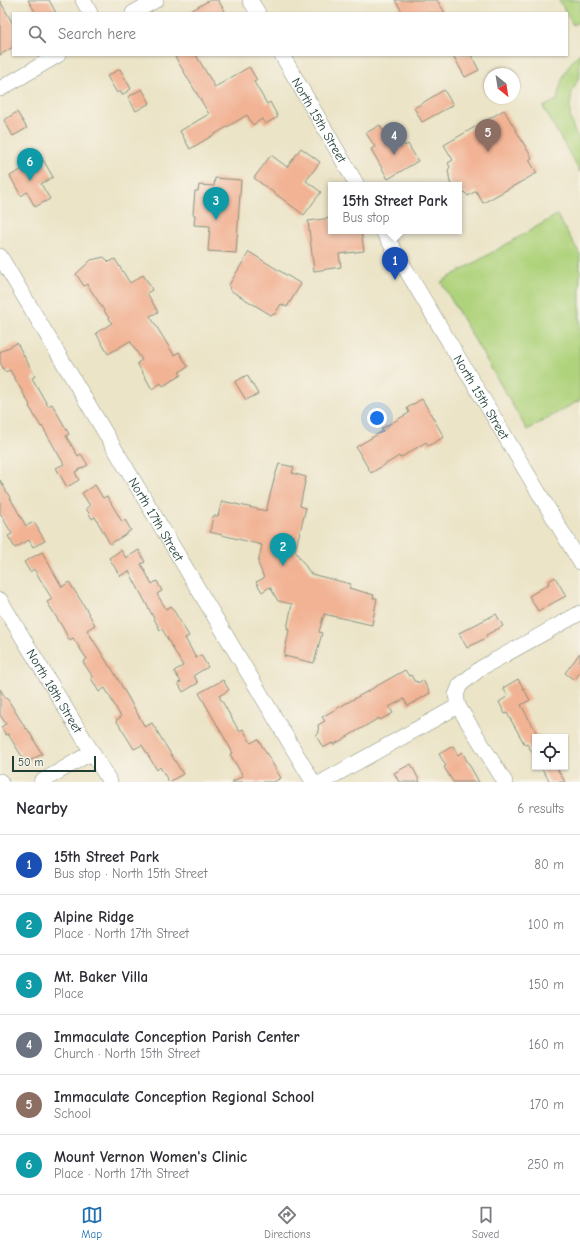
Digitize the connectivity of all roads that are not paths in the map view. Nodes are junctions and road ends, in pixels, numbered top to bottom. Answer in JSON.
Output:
{"nodes":[{"id":1,"x":82,"y":0,"type":"edge"},
{"id":2,"x":156,"y":0,"type":"edge"},
{"id":3,"x":250,"y":0,"type":"edge"},
{"id":4,"x":89,"y":12,"type":"edge"},
{"id":5,"x":135,"y":12,"type":"edge"},
{"id":6,"x":257,"y":12,"type":"edge"},
{"id":7,"x":56,"y":56,"type":"edge"},
{"id":8,"x":283,"y":56,"type":"edge"},
{"id":9,"x":0,"y":89,"type":"edge"},
{"id":10,"x":355,"y":182,"type":"edge"},
{"id":11,"x":385,"y":234,"type":"edge"},
{"id":12,"x":0,"y":256,"type":"edge"},
{"id":13,"x":580,"y":562,"type":"edge"},
{"id":14,"x":0,"y":600,"type":"edge"},
{"id":15,"x":580,"y":613,"type":"edge"},
{"id":16,"x":458,"y":706,"type":"junction"},
{"id":17,"x":92,"y":752,"type":"junction"},
{"id":18,"x":41,"y":782,"type":"edge"},
{"id":19,"x":110,"y":782,"type":"edge"},
{"id":20,"x":313,"y":782,"type":"edge"},
{"id":21,"x":322,"y":782,"type":"edge"},
{"id":22,"x":505,"y":782,"type":"edge"}],
"edges":[{"from":1,"to":4,"type":"street"},
{"from":2,"to":5,"type":"street"},
{"from":3,"to":6,"type":"street"},
{"from":7,"to":9,"type":"street"},
{"from":8,"to":10,"type":"street","name":"North 15th Street"},
{"from":11,"to":13,"type":"street","name":"North 15th Street"},
{"from":12,"to":20,"type":"street","name":"North 17th Street"},
{"from":14,"to":17,"type":"street","name":"North 18th Street"},
{"from":15,"to":16,"type":"street"},
{"from":16,"to":21,"type":"street"},
{"from":16,"to":22,"type":"street"},
{"from":17,"to":18,"type":"street"},
{"from":17,"to":19,"type":"street","name":"North 18th Street"}]}
